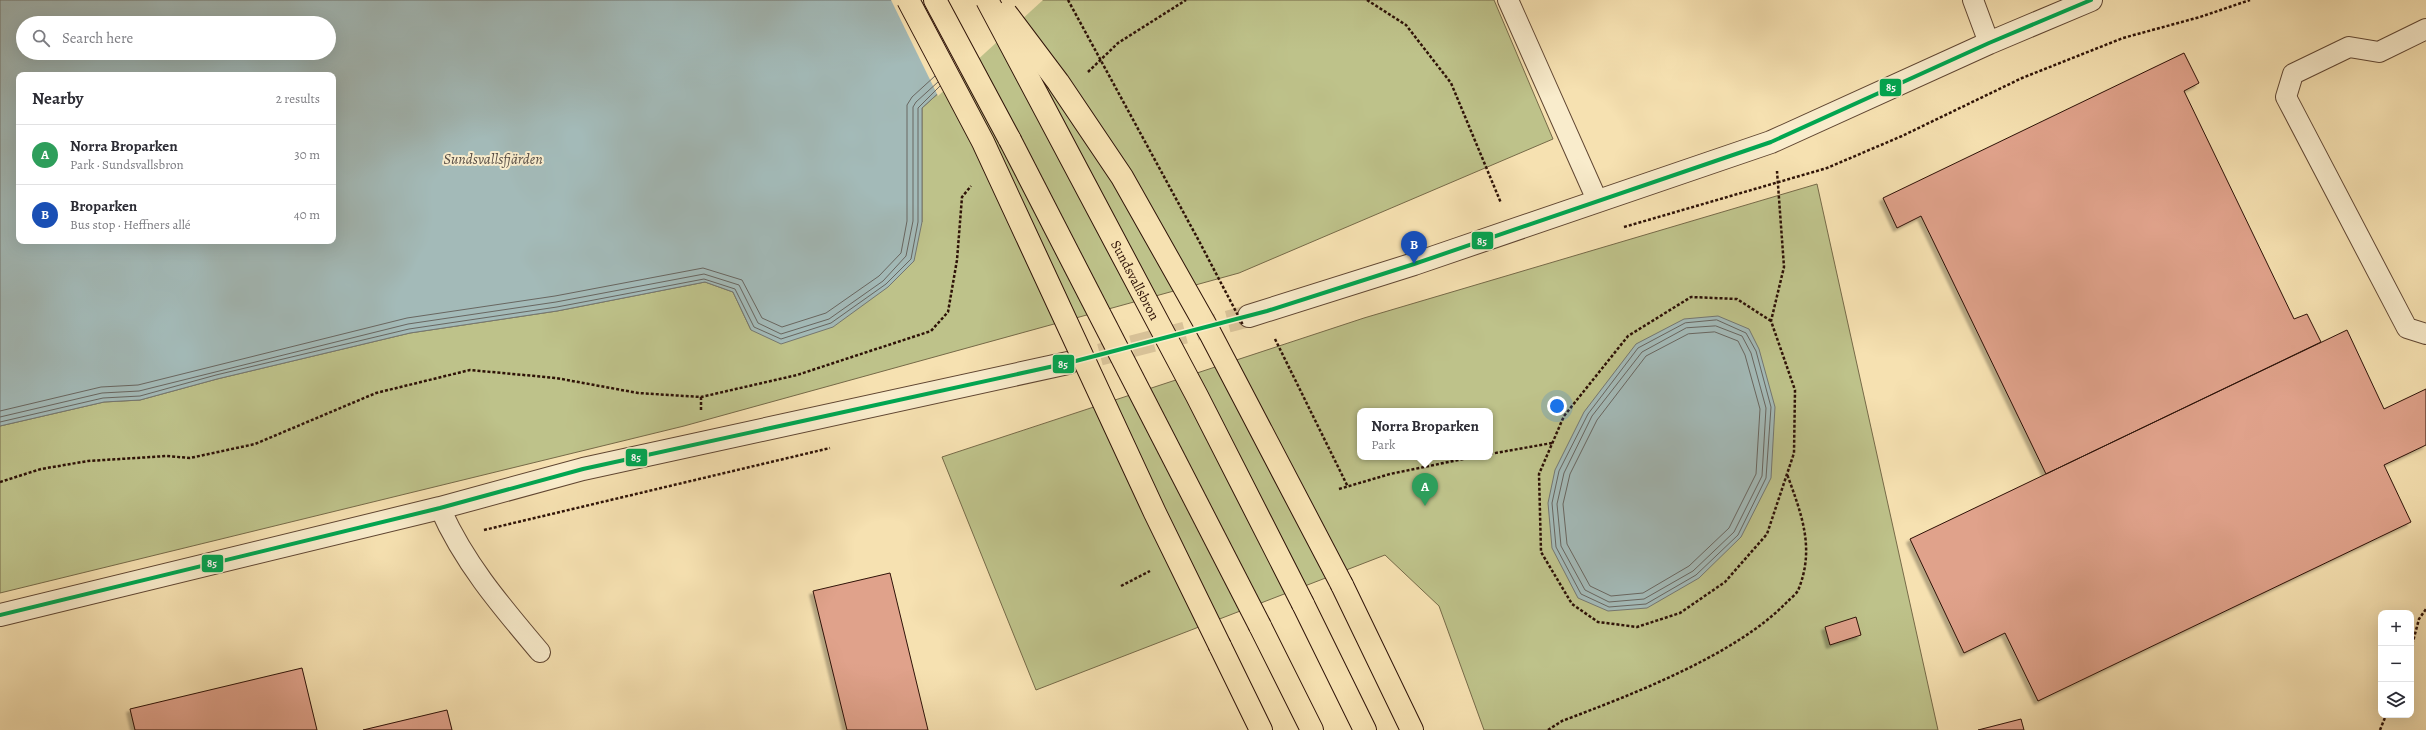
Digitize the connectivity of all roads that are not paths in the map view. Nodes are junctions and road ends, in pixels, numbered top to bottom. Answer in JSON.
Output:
{"nodes":[{"id":1,"x":908,"y":0,"type":"edge"},
{"id":2,"x":935,"y":0,"type":"edge"},
{"id":3,"x":987,"y":0,"type":"edge"},
{"id":4,"x":995,"y":0,"type":"edge"},
{"id":5,"x":1508,"y":0,"type":"edge"},
{"id":6,"x":1972,"y":0,"type":"edge"},
{"id":7,"x":2092,"y":0,"type":"edge"},
{"id":8,"x":2426,"y":29,"type":"edge"},
{"id":9,"x":1988,"y":43,"type":"junction"},
{"id":10,"x":1597,"y":200,"type":"junction"},
{"id":11,"x":1254,"y":320,"type":"tunnel mouth"},
{"id":12,"x":2426,"y":334,"type":"edge"},
{"id":13,"x":1068,"y":363,"type":"tunnel mouth"},
{"id":14,"x":440,"y":508,"type":"junction"},
{"id":15,"x":0,"y":615,"type":"edge"},
{"id":16,"x":540,"y":652,"type":"dead end"},
{"id":17,"x":1261,"y":730,"type":"edge"},
{"id":18,"x":1312,"y":730,"type":"edge"},
{"id":19,"x":1365,"y":730,"type":"edge"},
{"id":20,"x":1412,"y":730,"type":"edge"}],
"edges":[{"from":1,"to":17,"type":"highway","bridge":true},
{"from":2,"to":18,"type":"highway","bridge":true},
{"from":3,"to":19,"type":"highway","name":"Sundsvallsbron","bridge":true},
{"from":4,"to":20,"type":"highway","bridge":true},
{"from":5,"to":10,"type":"lane"},
{"from":6,"to":9,"type":"lane"},
{"from":7,"to":9,"type":"street"},
{"from":8,"to":12,"type":"lane"},
{"from":9,"to":10,"type":"street"},
{"from":10,"to":11,"type":"street"},
{"from":13,"to":14,"type":"street"},
{"from":14,"to":15,"type":"street"},
{"from":14,"to":16,"type":"lane"}]}
